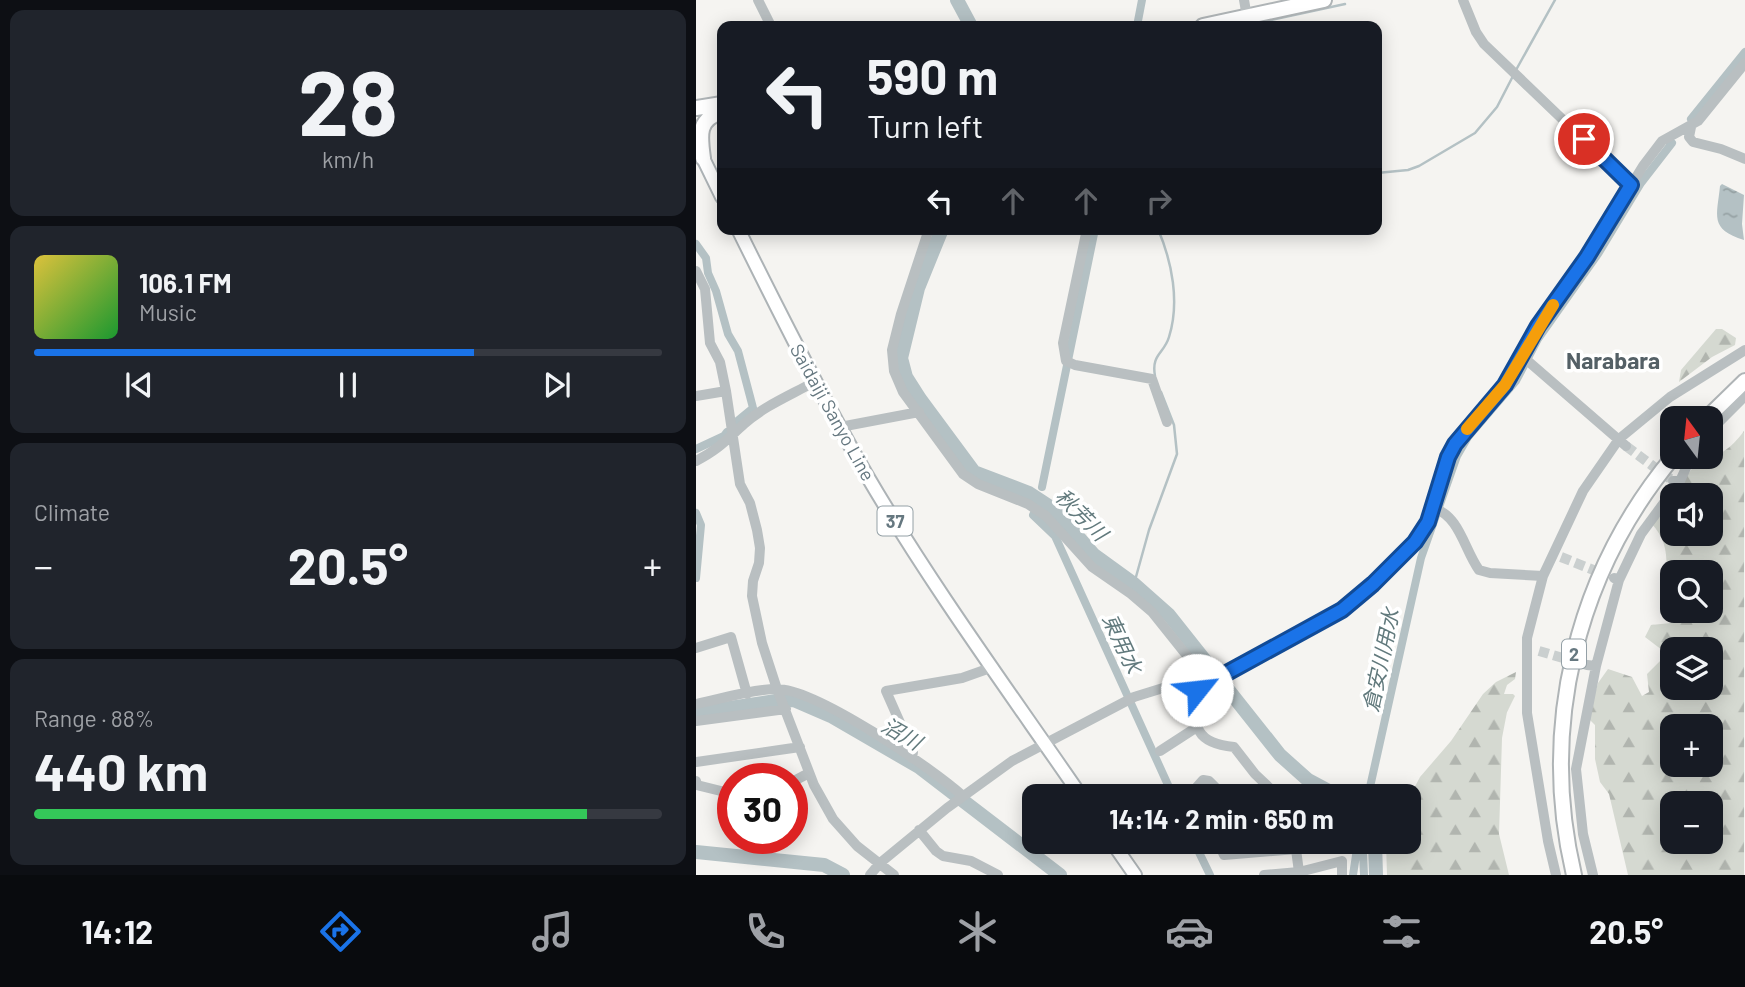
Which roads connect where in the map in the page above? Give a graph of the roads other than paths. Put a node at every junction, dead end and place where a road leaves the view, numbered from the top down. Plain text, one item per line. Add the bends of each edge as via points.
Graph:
1 (758, 0) edge
2 (1244, 0) edge
3 (1324, 0) edge
4 (1463, 0) edge
5 (1247, 16) junction
6 (768, 21) edge
7 (1225, 21) edge
8 (1744, 63) edge
9 (717, 105) edge
10 (696, 108) edge
11 (717, 113) edge
12 (1691, 127) junction
13 (699, 152) edge
14 (1744, 159) edge
15 (1631, 185) junction
16 (717, 187) edge
17 (741, 235) edge
18 (927, 235) edge
19 (1086, 235) edge
20 (696, 271) edge
21 (1744, 350) edge
22 (1526, 358) junction
23 (1744, 381) edge
24 (814, 382) junction
25 (726, 391) junction
26 (696, 396) edge
27 (1744, 396) edge
28 (1719, 406) edge
29 (919, 412) junction
30 (1723, 417) edge
31 (1167, 422) dead end
32 (840, 428) junction
33 (734, 435) junction
34 (1623, 442) junction
35 (696, 461) edge
36 (1663, 469) edge
37 (1684, 469) edge
38 (1437, 509) junction
39 (1543, 576) junction
40 (696, 648) edge
41 (1528, 648) junction
42 (1539, 651) tunnel mouth
43 (992, 667) junction
44 (1211, 681) junction
45 (1197, 685) junction
46 (777, 689) junction
47 (696, 692) edge
48 (747, 694) junction
49 (698, 703) edge
50 (786, 709) junction
51 (696, 721) edge
52 (1197, 727) junction
53 (1044, 743) junction
54 (800, 747) junction
55 (1160, 751) dead end
56 (912, 758) junction
57 (696, 762) edge
58 (809, 773) joint
59 (696, 781) edge
60 (1073, 784) edge
61 (1265, 784) edge
62 (717, 790) edge
63 (963, 796) junction
64 (919, 830) junction
65 (1118, 854) edge
66 (1297, 854) edge
67 (875, 868) edge
68 (1128, 872) edge
69 (1299, 872) junction
70 (894, 875) edge
71 (998, 875) edge
72 (1264, 875) edge
73 (1342, 875) edge
74 (1556, 875) edge
75 (1574, 875) edge
76 (1593, 875) edge

1 - 6 street
2 - 5 street
3 - 5 highway
4 - 15 street via 1479,38
5 - 7 highway
8 - 12 street
9 - 10 highway
11 - 13 highway via 703,123
12 - 14 street via 1693,142
12 - 15 street via 1662,142
13 - 16 main road
15 - 22 street via 1538,326
17 - 24 main road, Saidaiji Sanyo Line / 37
18 - 29 street via 892,350 898,382
19 - 31 street via 1063,343 1066,361 1152,379
20 - 25 street via 705,289 710,343
21 - 34 street via 1670,397
22 - 34 street
22 - 38 street via 1455,444
23 - 28 highway
24 - 32 main road, Saidaiji Sanyo Line / 37
24 - 33 street via 765,409
25 - 26 street
25 - 33 street
27 - 30 street
29 - 32 street
29 - 44 street via 963,474 1046,516 1092,567 1152,612
32 - 43 main road, Saidaiji Sanyo Line / 37 via 901,531
33 - 35 street
33 - 46 street via 740,484 750,503 760,548 752,596
34 - 39 street via 1583,491 1557,555
36 - 75 highway, 2 via 1633,510 1596,583 1571,664 1560,752 1561,800
37 - 76 street via 1616,579 1591,666 1576,769
38 - 39 street via 1451,519 1479,570
38 - 44 street via 1415,542 1354,602
39 - 41 street via 1530,618
40 - 48 street via 731,637
41 - 42 street
41 - 74 street via 1529,732
43 - 53 main road, Saidaiji Sanyo Line / 37
43 - 56 street via 961,678 886,691
44 - 45 street
45 - 52 street
45 - 53 street via 1163,688 1131,698
46 - 48 street
46 - 50 street
46 - 56 street via 824,705
47 - 49 street
48 - 49 street
50 - 51 street
50 - 54 street
52 - 55 street
52 - 61 street via 1214,745 1234,747
53 - 60 main road, Saidaiji Sanyo Line / 37
53 - 63 street
54 - 57 street
54 - 58 street
56 - 63 street
58 - 67 street via 833,819
59 - 62 street
63 - 64 street
64 - 67 street
64 - 71 street via 943,856 971,861
65 - 68 main road
66 - 69 street
67 - 70 street
69 - 72 street
69 - 73 street via 1342,861

